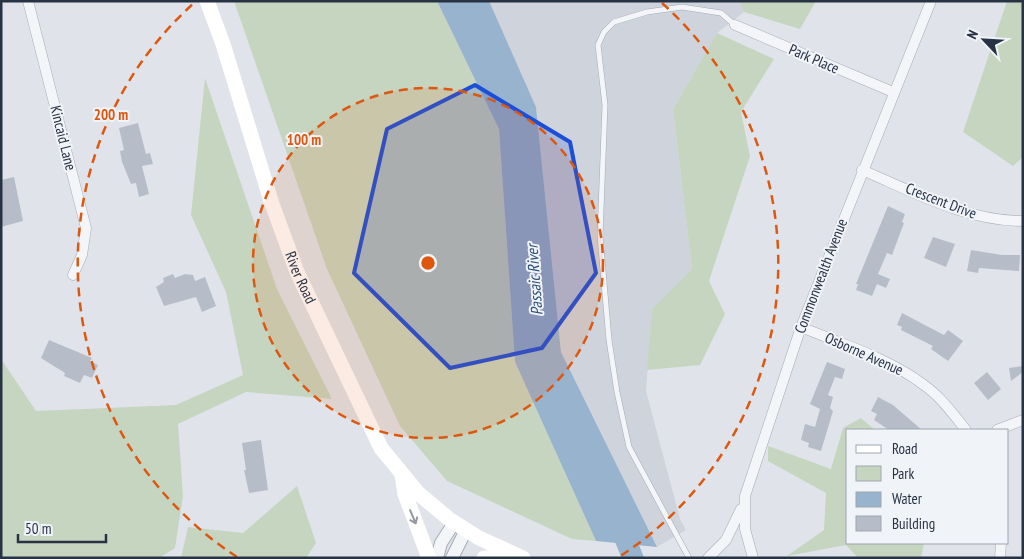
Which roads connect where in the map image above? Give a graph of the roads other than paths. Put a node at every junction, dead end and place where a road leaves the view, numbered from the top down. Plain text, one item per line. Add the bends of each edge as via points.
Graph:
1 (28, 1) edge
2 (207, 1) edge
3 (931, 1) edge
4 (735, 26) joint
5 (893, 92) junction
6 (862, 170) junction
7 (1023, 221) edge
8 (73, 275) dead end
9 (801, 327) junction
10 (1023, 420) edge
11 (965, 429) edge
12 (1000, 429) edge
13 (402, 475) junction
14 (745, 496) junction
15 (460, 527) junction
16 (1001, 544) edge
17 (519, 557) edge
18 (429, 558) edge
19 (437, 558) edge
20 (452, 558) edge
21 (484, 558) edge
22 (689, 558) edge
23 (708, 558) edge
24 (753, 558) edge
25 (1000, 558) edge

1 - 8 street, Kincaid Lane via 86,228 82,255
2 - 13 main road, River Road via 297,272 364,416 381,448
3 - 5 street, Commonwealth Avenue
4 - 5 street, Park Place
4 - 22 lane via 721,13 682,6 614,22 598,45 605,105 600,236 617,392 629,447
5 - 6 street, Commonwealth Avenue
6 - 7 street, Crescent Drive via 976,216
6 - 9 street, Commonwealth Avenue
9 - 11 street, Osborne Avenue via 887,362 910,375 937,396
9 - 14 street, Commonwealth Avenue
10 - 12 street
13 - 15 main road, River Road via 418,493
13 -> 18 main road via 405,494
14 - 23 street via 732,530
14 - 24 street, Commonwealth Avenue via 745,529
15 - 17 main road, River Road
15 - 19 street via 441,543
15 - 20 street
16 - 25 street
17 - 21 main road

